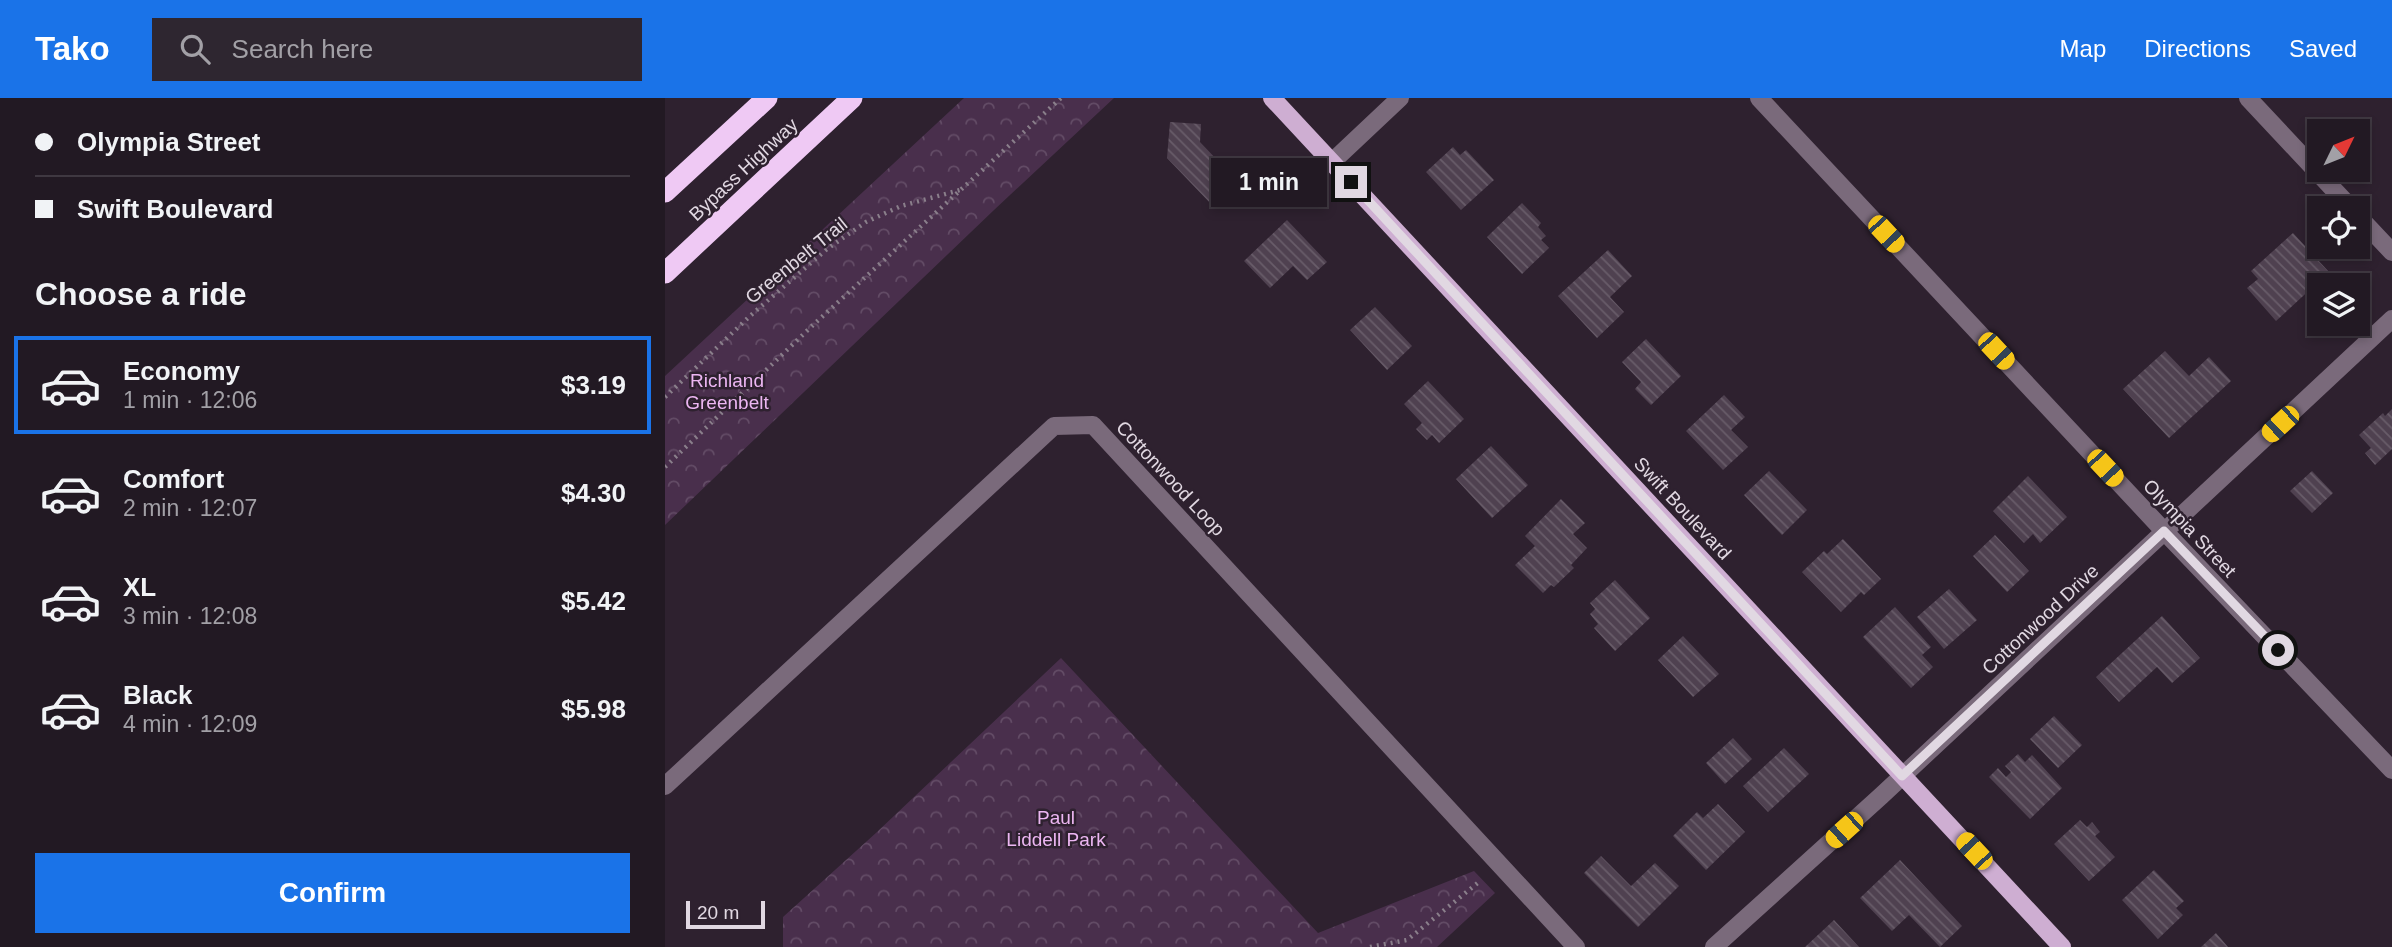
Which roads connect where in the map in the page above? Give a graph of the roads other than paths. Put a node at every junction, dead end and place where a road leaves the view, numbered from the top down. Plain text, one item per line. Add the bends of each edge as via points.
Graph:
1 (767, 98) edge
2 (852, 98) edge
3 (1272, 98) edge
4 (1400, 98) edge
5 (1759, 98) edge
6 (2248, 98) edge
7 (1332, 162) junction
8 (665, 192) edge
9 (2340, 196) edge
10 (2370, 229) edge
11 (2392, 252) edge
12 (665, 273) edge
13 (2392, 319) edge
14 (2164, 531) junction
15 (2392, 770) edge
16 (1902, 776) junction
17 (665, 786) edge
18 (1576, 947) edge
19 (1714, 947) edge
20 (2063, 947) edge

1 - 8 highway, Bypass Highway
2 - 12 highway, Bypass Highway
3 - 7 main road, Swift Boulevard
4 - 7 street
5 - 14 street, Olympia Street
6 - 9 street
7 - 16 main road, Swift Boulevard
10 - 11 street
13 - 14 street, Cottonwood Drive
14 - 15 street, Olympia Street
14 - 16 street, Cottonwood Drive
16 - 19 street, Cottonwood Drive
16 - 20 main road, Swift Boulevard
17 - 18 street, Cottonwood Loop via 1054,426 1093,425

